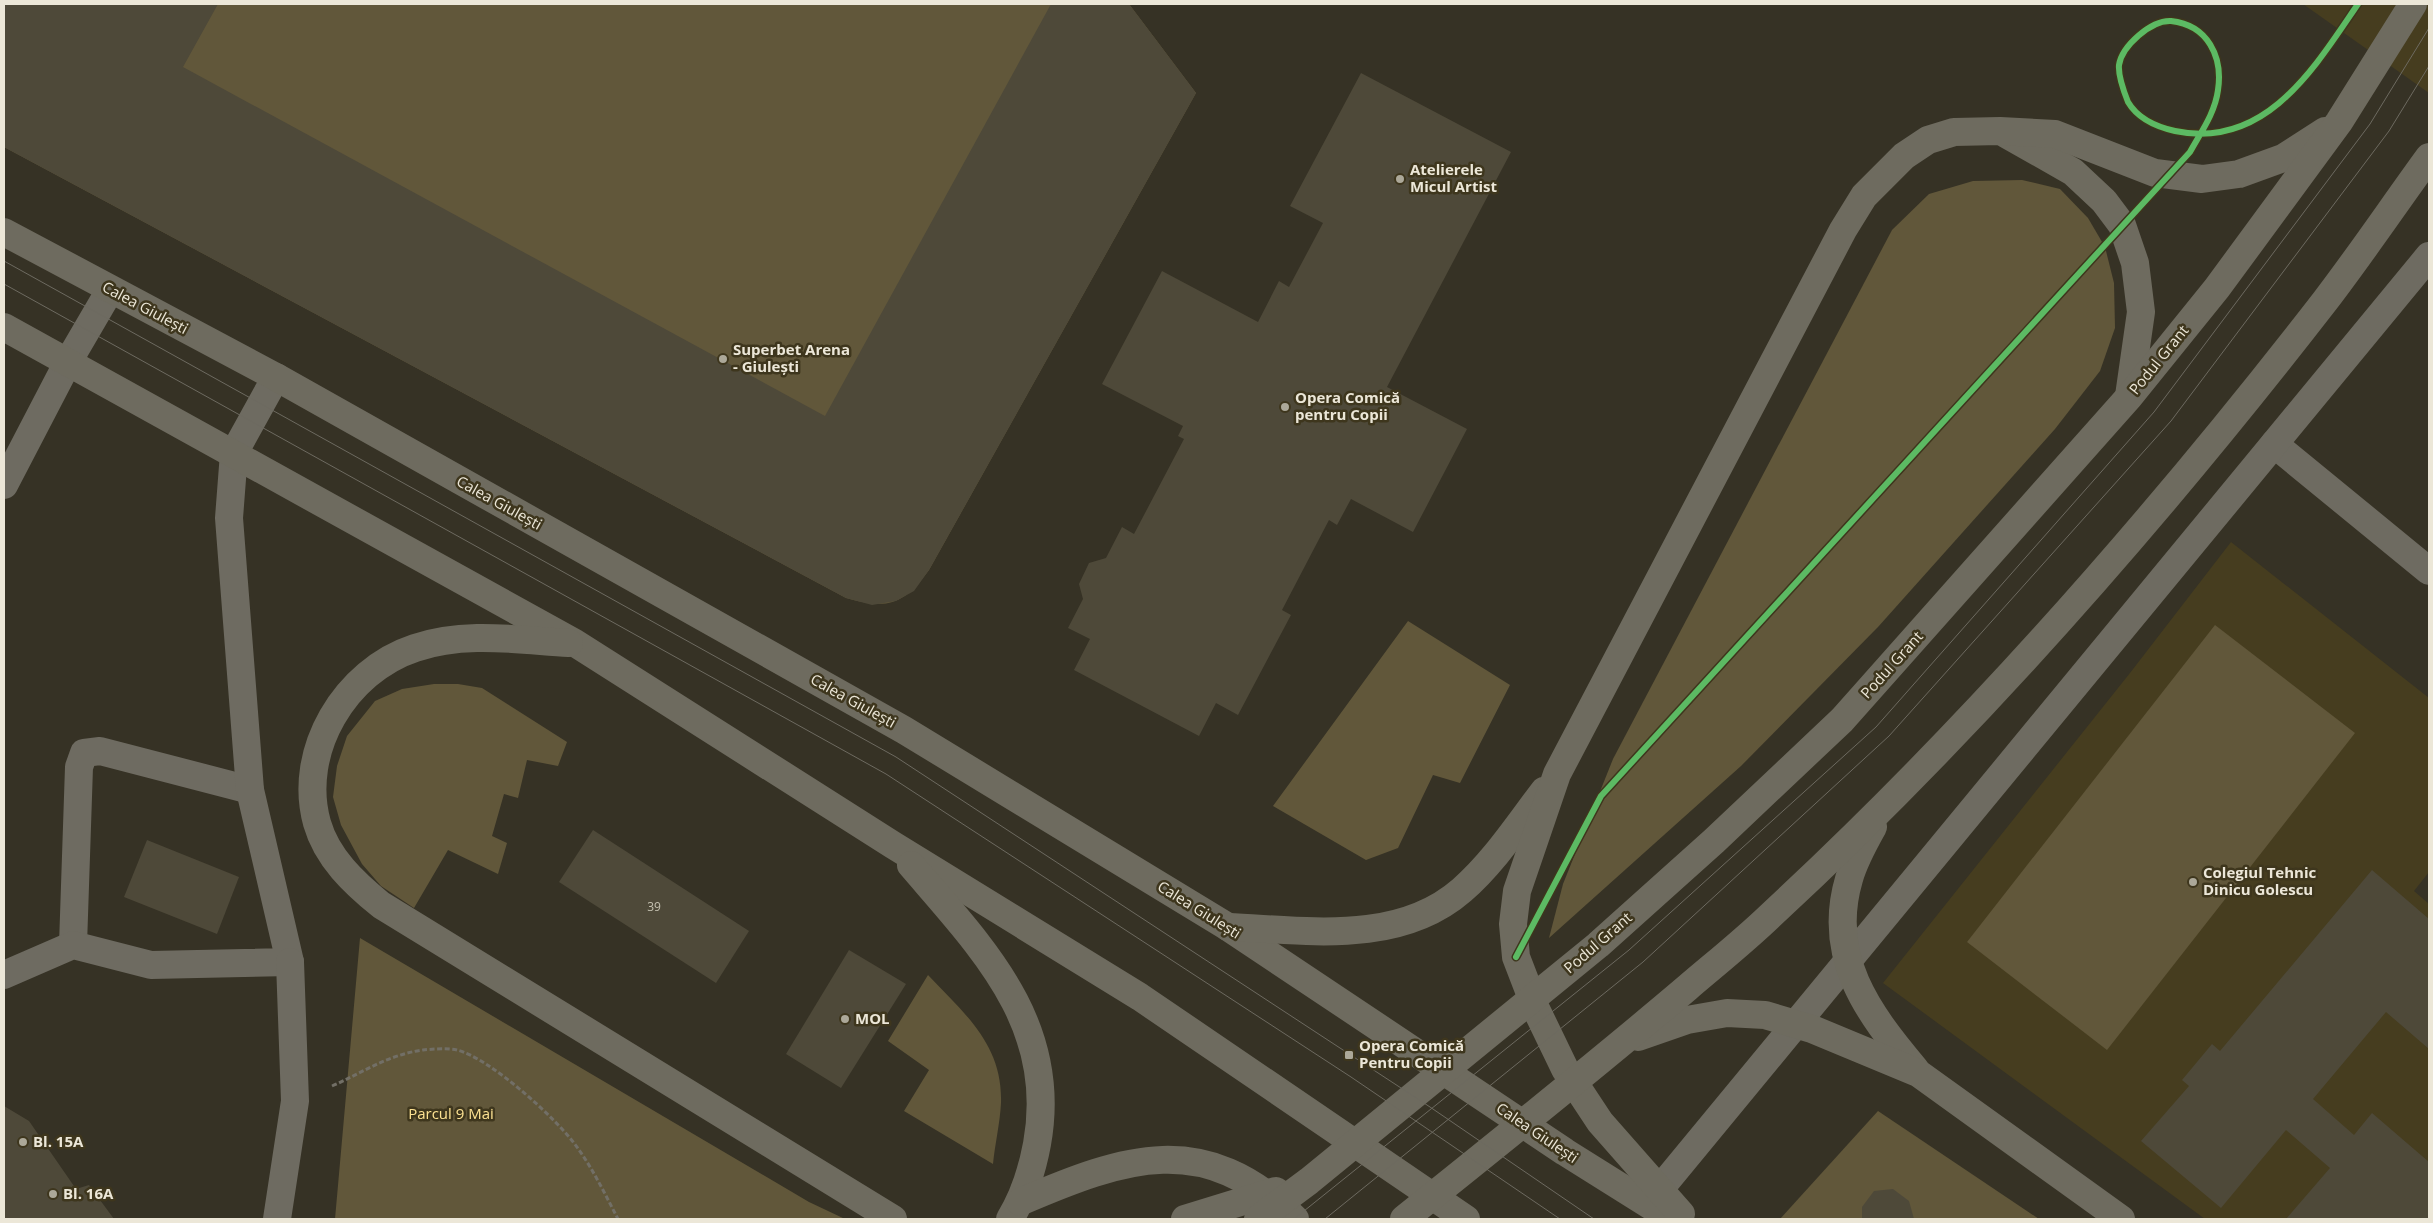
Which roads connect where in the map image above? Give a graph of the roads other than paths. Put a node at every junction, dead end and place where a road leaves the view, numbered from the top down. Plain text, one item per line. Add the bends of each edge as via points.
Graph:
1 (2413, 4) edge
2 (2338, 122) junction
3 (2000, 131) junction
4 (2429, 157) edge
5 (4, 232) edge
6 (2429, 256) edge
7 (110, 290) junction
8 (4, 327) edge
9 (68, 362) junction
10 (276, 377) junction
11 (2129, 397) junction
12 (2274, 444) junction
13 (234, 453) junction
14 (4, 485) edge
15 (2429, 571) edge
16 (576, 643) junction
17 (1557, 774) junction
18 (250, 790) junction
19 (1884, 806) junction
20 (893, 845) junction
21 (1228, 927) junction
22 (73, 945) junction
23 (290, 962) junction
24 (4, 975) edge
25 (1624, 1041) junction
26 (1918, 1073) junction
27 (1309, 1181) junction
28 (1658, 1190) junction
29 (1015, 1210) edge
30 (277, 1219) edge
31 (893, 1219) edge
32 (1185, 1219) edge
33 (1258, 1219) edge
34 (1295, 1219) edge
35 (1404, 1219) edge
36 (1466, 1219) edge
37 (1672, 1219) edge
38 (1686, 1219) edge
39 (2121, 1219) edge

1 - 2 main road, Podul Grant
2 - 3 main road via 2283,158 2239,174 2202,179 2155,173 2055,134
2 - 11 main road, Podul Grant via 2217,288
3 - 11 main road via 2073,172 2104,201 2122,226 2135,263 2141,312
3 - 17 main road via 1954,132 1928,140 1904,156 1864,196 1843,230
4 - 19 main road via 2326,300 2202,454 1999,686
5 - 7 main road, Calea Giulești
6 - 12 lane
7 - 9 lane
7 - 10 main road, Calea Giulești
8 - 9 main road
9 - 13 main road
9 - 14 lane
10 - 13 lane
10 - 21 main road, Calea Giulești via 904,730
11 - 27 main road, Podul Grant via 1842,720 1598,945
12 - 15 lane
12 - 28 lane
13 - 16 main road
13 - 18 lane via 229,518
16 - 20 main road
16 - 31 main road via 474,637 442,640 388,660 354,686 324,732 310,792 317,824 333,858 355,884 381,905
17 - 21 main road via 1482,870 1460,892 1417,916 1393,925 1353,932
17 - 28 main road via 1517,891 1513,924 1516,957 1536,1009 1583,1098
18 - 22 lane via 100,751 84,753 79,768
18 - 23 lane
19 - 25 main road via 1770,917
19 - 26 main road via 1849,879 1842,917 1846,957 1859,993 1882,1030
20 - 29 main road via 978,943 1003,979 1029,1031 1040,1079 1040,1125 1033,1164
20 - 36 main road via 1140,997
21 - 37 main road, Calea Giulești via 1565,1152
22 - 23 lane via 152,965
22 - 24 lane
23 - 30 lane via 295,1101
25 - 26 main road via 1726,1013 1765,1015 1812,1029
25 - 35 main road
26 - 39 main road
27 - 32 main road
27 - 33 main road, Podul Grant
28 - 38 main road
29 - 34 main road via 1069,1181 1104,1169 1173,1158 1201,1162 1229,1172 1272,1198

